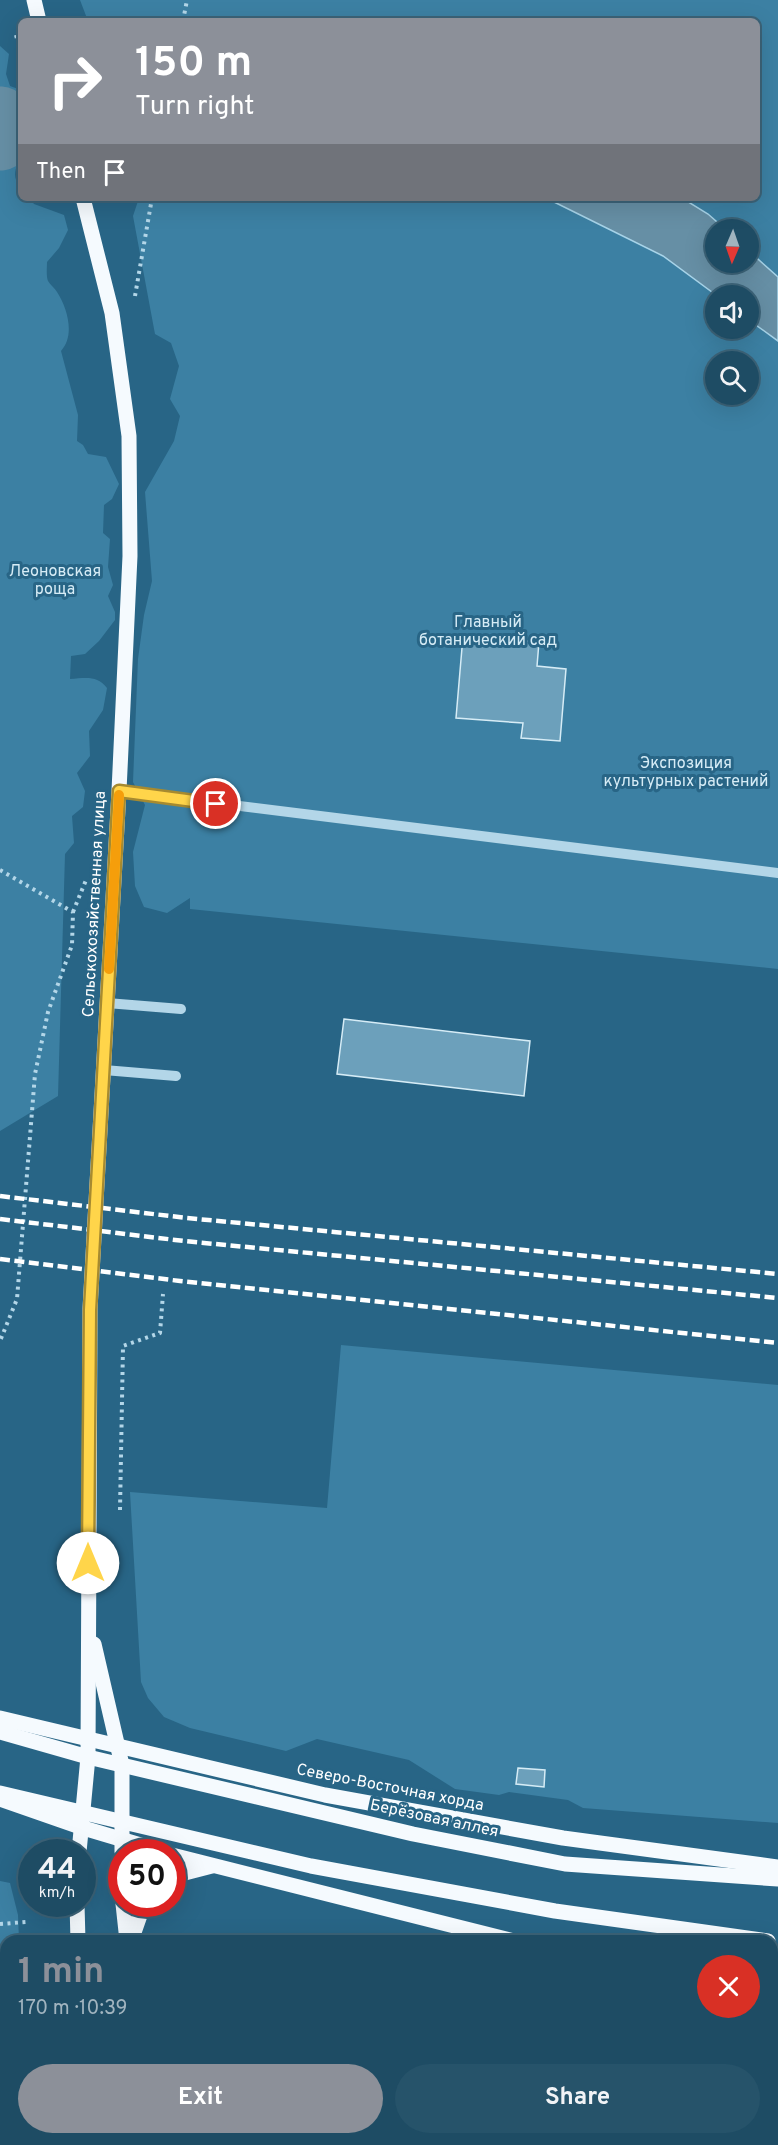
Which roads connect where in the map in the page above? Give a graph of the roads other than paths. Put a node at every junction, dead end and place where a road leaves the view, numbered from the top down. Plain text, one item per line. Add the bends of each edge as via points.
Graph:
1 (34, 0) edge
2 (38, 18) edge
3 (84, 201) edge
4 (119, 791) junction
5 (778, 873) edge
6 (107, 1003) junction
7 (181, 1009) dead end
8 (104, 1070) junction
9 (176, 1076) dead end
10 (88, 1617) junction
11 (0, 1718) edge
12 (0, 1732) edge
13 (88, 1757) junction
14 (122, 1765) junction
15 (0, 1793) edge
16 (0, 1798) edge
17 (80, 1827) junction
18 (80, 1839) edge
19 (122, 1839) edge
20 (108, 1840) edge
21 (186, 1859) edge
22 (212, 1866) junction
23 (778, 1867) edge
24 (186, 1873) edge
25 (778, 1879) edge
26 (77, 1917) edge
27 (124, 1917) edge
28 (139, 1917) edge
29 (78, 1935) edge
30 (126, 1935) edge
31 (133, 1935) edge
32 (490, 1935) edge
33 (727, 1935) edge

1 - 2 main road
3 - 4 main road, Сельскохозяйственная улица via 112,313 129,436 130,556
4 - 5 lane
4 - 6 main road, Сельскохозяйственная улица
6 - 7 lane
6 - 8 main road, Сельскохозяйственная улица
8 - 9 lane
8 - 10 main road, Сельскохозяйственная улица via 90,1310
10 - 13 main road, Сельскохозяйственная улица
10 - 14 main road, Сельскохозяйственная улица
11 - 23 main road, Северо-Восточная хорда, bridge via 325,1795 563,1838
12 - 13 main road, Берёзовая аллея
13 - 14 main road, Берёзовая аллея
13 - 17 main road, Сельскохозяйственная улица
14 - 19 main road, Сельскохозяйственная улица
14 - 25 main road, Берёзовая аллея via 413,1834 566,1864
15 - 33 main road, bridge via 311,1866 555,1911
16 - 17 main road
17 - 18 main road, Сельскохозяйственная улица
17 - 20 main road
21 - 22 main road
22 - 24 main road
22 - 32 main road
26 - 29 main road
27 - 30 main road
28 - 31 main road

